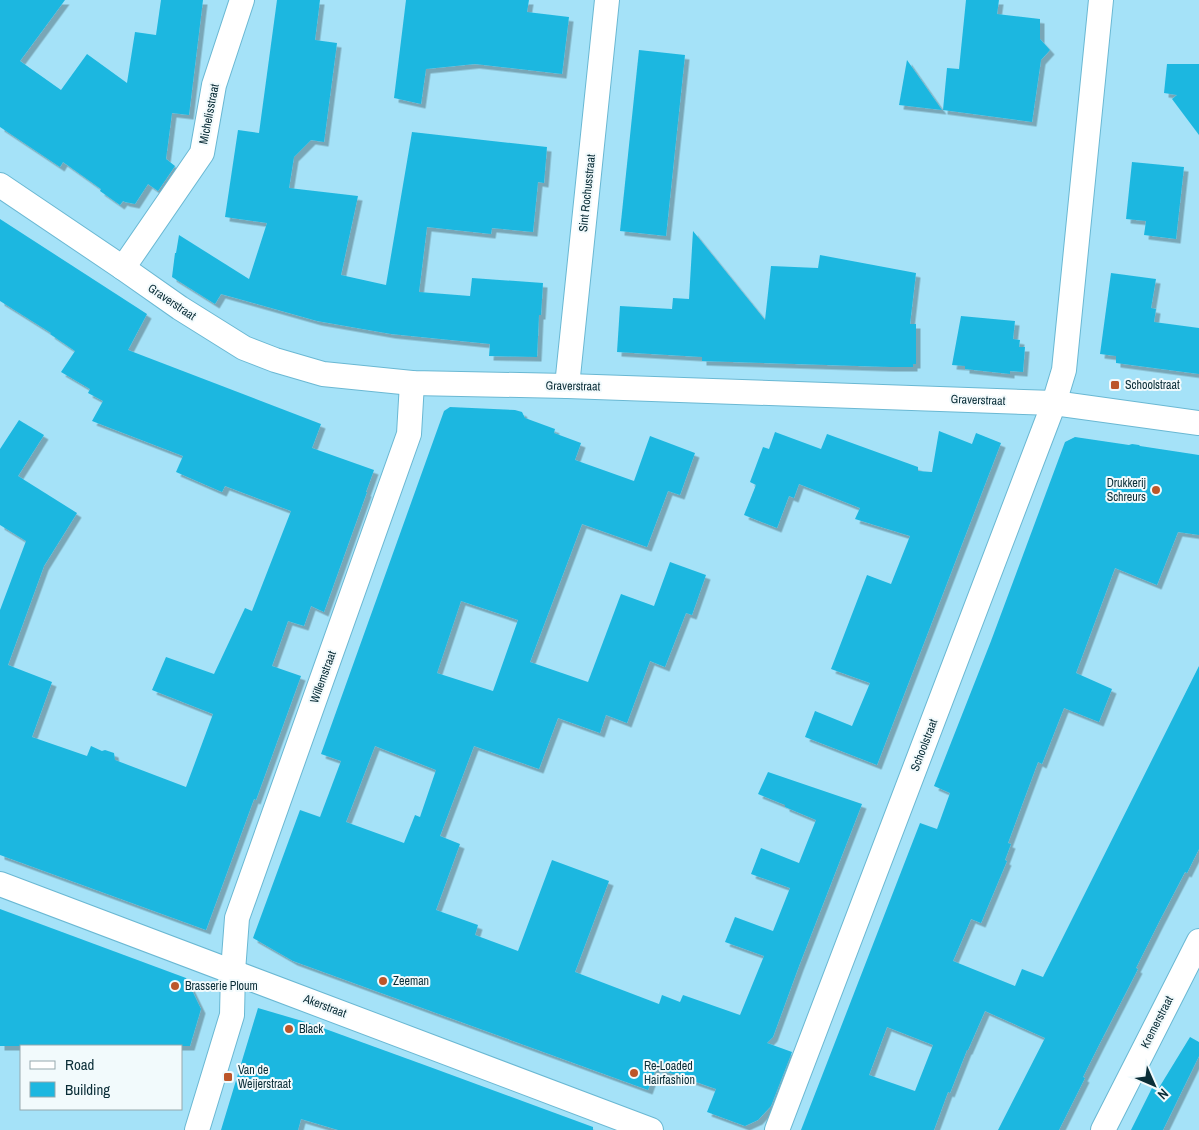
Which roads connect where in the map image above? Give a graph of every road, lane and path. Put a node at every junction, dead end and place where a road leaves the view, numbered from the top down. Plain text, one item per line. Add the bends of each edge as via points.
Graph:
1 (242, 0) edge
2 (608, 0) edge
3 (1101, 0) edge
4 (0, 185) edge
5 (123, 268) junction
6 (412, 383) junction
7 (567, 386) junction
8 (1054, 403) junction
9 (1199, 423) edge
10 (0, 884) edge
11 (1199, 942) edge
12 (233, 971) junction
13 (197, 1130) edge
14 (651, 1130) edge
15 (778, 1130) edge
16 (1103, 1130) edge

1 - 5 street, Michelisstraat via 214,85 202,153
2 - 7 street, Sint Rochusstraat
3 - 8 street, Schoolstraat via 1064,370
4 - 5 street, Graverstraat
5 - 6 street, Graverstraat via 244,348 323,374
6 - 7 street, Graverstraat
6 - 12 street, Willemstraat via 409,434 237,918
7 - 8 street, Graverstraat
8 - 9 street, Graverstraat
8 - 15 street, Schoolstraat
10 - 12 street, Akerstraat
11 - 16 street, Kremerstraat
12 - 13 street via 232,1015
12 - 14 street, Akerstraat

